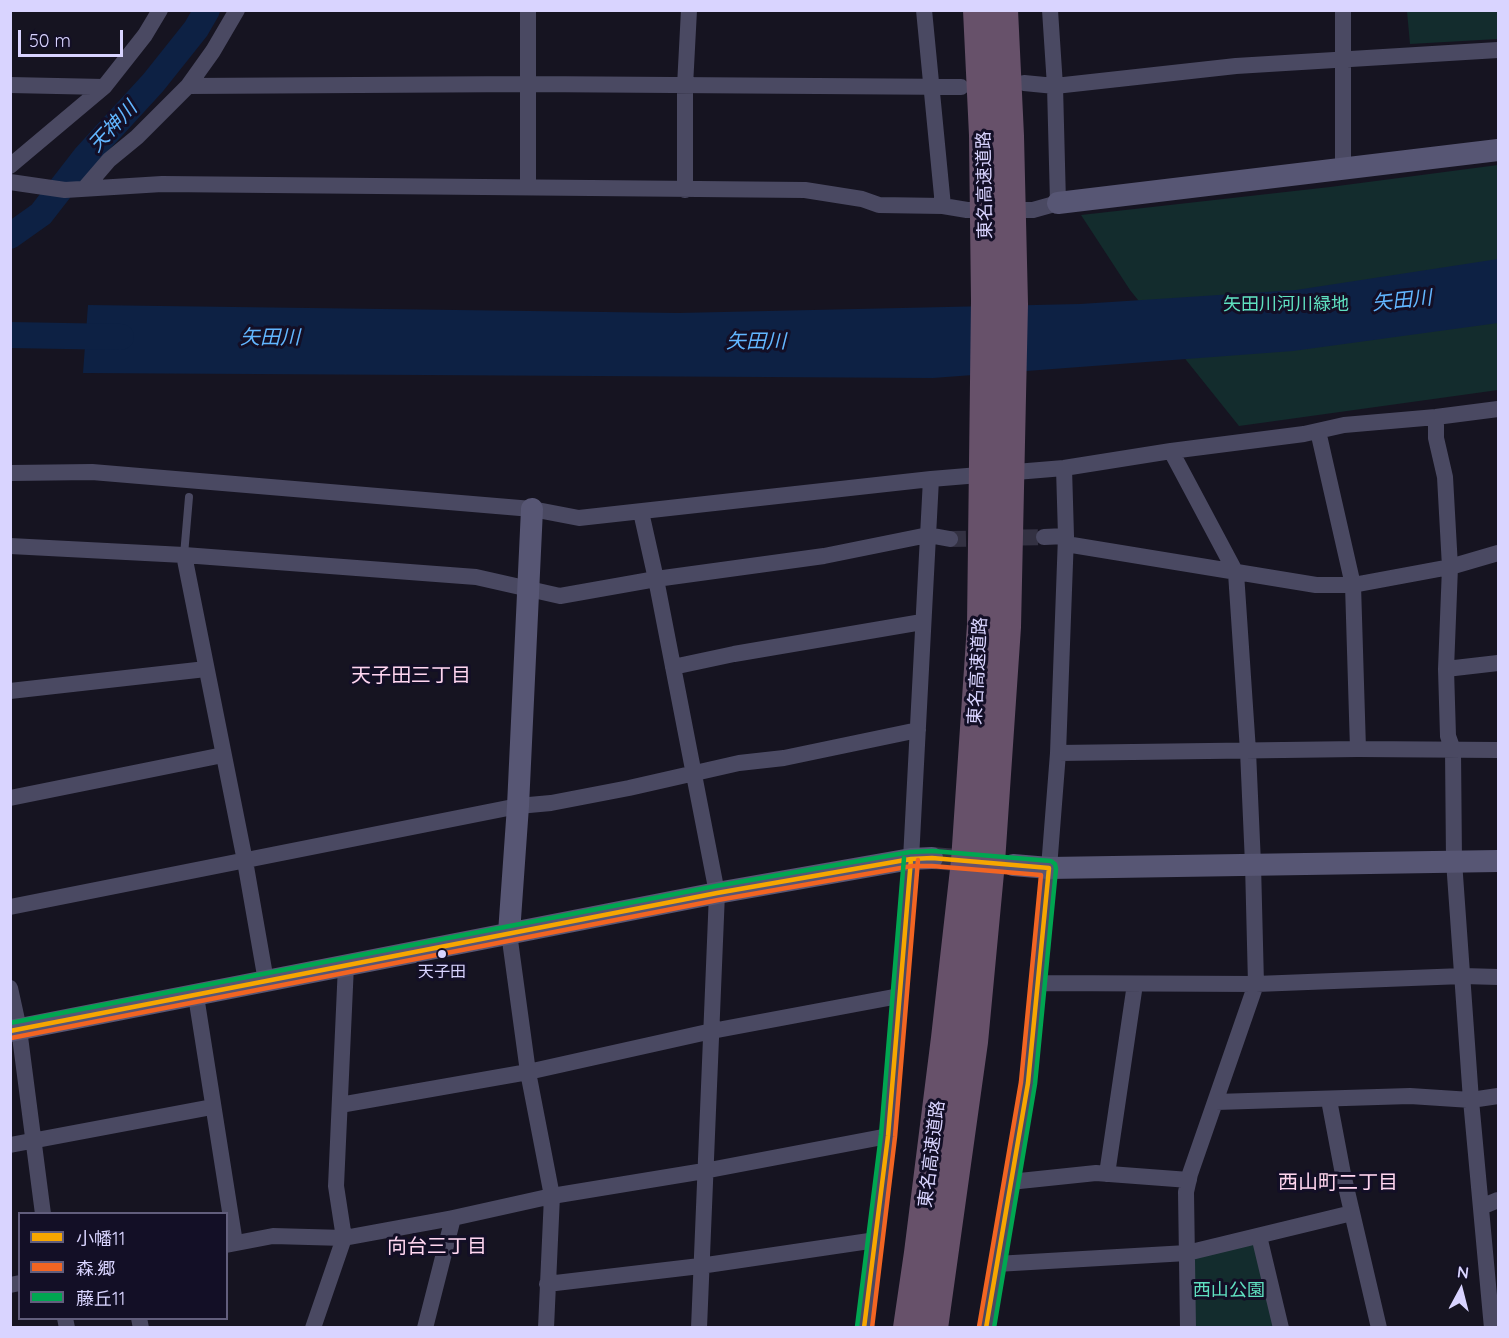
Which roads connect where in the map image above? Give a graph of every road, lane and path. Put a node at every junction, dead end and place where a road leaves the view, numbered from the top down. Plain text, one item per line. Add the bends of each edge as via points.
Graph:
1 (160, 10) edge
2 (237, 10) edge
3 (528, 10) edge
4 (689, 10) edge
5 (924, 10) edge
6 (978, 10) edge
7 (1003, 10) edge
8 (1050, 10) edge
9 (1343, 10) edge
10 (1498, 50) edge
11 (1343, 58) junction
12 (1024, 83) dead end
13 (529, 84) junction
14 (10, 85) edge
15 (188, 86) junction
16 (685, 86) junction
17 (931, 86) junction
18 (1054, 86) junction
19 (104, 87) junction
20 (961, 87) dead end
21 (1498, 150) edge
22 (10, 166) edge
23 (1343, 169) junction
24 (10, 182) edge
25 (998, 185) junction
26 (528, 187) junction
27 (84, 189) junction
28 (685, 190) junction
29 (1058, 202) junction
30 (944, 206) junction
31 (1498, 409) edge
32 (1436, 417) junction
33 (1318, 431) junction
34 (1171, 451) junction
35 (1064, 468) junction
36 (10, 473) edge
37 (931, 478) junction
38 (996, 480) junction
39 (189, 497) dead end
40 (532, 509) junction
41 (641, 512) junction
42 (928, 535) junction
43 (1044, 537) tunnel mouth
44 (950, 539) tunnel mouth
45 (1066, 540) junction
46 (10, 546) edge
47 (1498, 553) edge
48 (184, 555) junction
49 (1450, 567) junction
50 (1236, 573) junction
51 (656, 579) junction
52 (1353, 585) junction
53 (528, 587) junction
54 (922, 622) junction
55 (1498, 663) edge
56 (673, 667) junction
57 (206, 669) junction
58 (1446, 669) junction
59 (10, 691) edge
60 (918, 730) junction
61 (1358, 749) junction
62 (1453, 750) junction
63 (1498, 750) edge
64 (1248, 751) junction
65 (1058, 753) junction
66 (223, 756) junction
67 (694, 773) junction
68 (10, 798) edge
69 (518, 806) junction
70 (922, 858) junction
71 (245, 861) junction
72 (1454, 861) junction
73 (1498, 861) edge
74 (1253, 864) junction
75 (1013, 865) dead end
76 (1048, 868) junction
77 (717, 893) junction
78 (10, 907) edge
79 (509, 933) junction
80 (346, 965) junction
81 (1463, 976) junction
82 (1498, 978) edge
83 (266, 981) junction
84 (1038, 983) junction
85 (1134, 984) junction
86 (1256, 984) junction
87 (10, 988) edge
88 (196, 996) junction
89 (899, 996) junction
90 (15, 1030) edge
91 (712, 1031) junction
92 (528, 1072) junction
93 (1498, 1096) edge
94 (1329, 1100) junction
95 (1472, 1100) junction
96 (1216, 1102) junction
97 (340, 1105) junction
98 (212, 1107) junction
99 (888, 1136) junction
100 (33, 1141) junction
101 (10, 1145) edge
102 (704, 1171) junction
103 (1107, 1174) junction
104 (1189, 1180) junction
105 (1011, 1182) junction
106 (552, 1196) junction
107 (1498, 1200) edge
108 (1480, 1207) junction
109 (44, 1212) edge
110 (227, 1212) edge
111 (1352, 1213) junction
112 (453, 1218) junction
113 (228, 1222) edge
114 (1259, 1236) junction
115 (344, 1238) junction
116 (876, 1240) junction
117 (231, 1244) edge
118 (1187, 1253) junction
119 (996, 1264) junction
120 (700, 1266) junction
121 (547, 1284) junction
122 (313, 1328) edge
123 (425, 1328) edge
124 (546, 1328) edge
125 (699, 1328) edge
126 (864, 1328) edge
127 (908, 1328) edge
128 (933, 1328) edge
129 (986, 1328) edge
130 (1188, 1328) edge
131 (1281, 1328) edge
132 (1379, 1328) edge
133 (1492, 1328) edge

1 - 19 street
2 - 15 street
3 - 13 street
4 - 16 street
5 - 17 street
6 - 25 highway, 東名高速道路 via 984,135
7 - 25 highway, 東名高速道路
8 - 18 street
9 - 11 street
10 - 11 street
11 - 18 street
11 - 23 street
12 - 18 street
13 - 15 street
13 - 16 street
13 - 26 street
14 - 19 street
15 - 27 street via 109,160
16 - 17 street
16 - 28 street
17 - 20 street
17 - 30 street
18 - 29 street
19 - 22 street
21 - 23 street
23 - 29 street
24 - 27 street
25 - 38 highway, 東名高速道路 via 1013,304
26 - 27 street via 162,184
26 - 28 street
28 - 30 street via 805,190 879,205
29 - 30 street via 1033,210
31 - 32 street
32 - 33 street
32 - 49 street
33 - 34 street
33 - 52 street
34 - 35 street
34 - 50 street
35 - 37 street
35 - 45 street
36 - 40 street via 92,472
37 - 41 street
37 - 42 street
38 - 127 highway, 東名高速道路 via 966,861
38 - 128 highway, 東名高速道路 via 1006,627 987,896 973,1042
39 - 48 lane
40 - 41 street via 579,518
40 - 53 street
41 - 51 street
42 - 44 street
42 - 51 street via 824,556
42 - 54 street
43 - 45 street
45 - 50 street
45 - 65 street
46 - 48 street
47 - 49 street
48 - 53 street via 476,577
48 - 57 street
49 - 52 street
49 - 58 street
50 - 52 street via 1316,585
50 - 64 street
51 - 53 street via 560,596
51 - 56 street
52 - 61 street
53 - 69 street
54 - 56 street
54 - 60 street
55 - 58 street
56 - 67 street
57 - 59 street
57 - 66 street
58 - 62 street via 1448,736
60 - 67 street
60 - 70 street
61 - 62 street
61 - 64 street
62 - 63 street
62 - 72 street
64 - 65 street
64 - 74 street
65 - 76 street
66 - 68 street
66 - 71 street
67 - 69 street via 551,803
67 - 77 street
69 - 71 street
69 - 79 street
70 - 77 street
70 - 89 street
71 - 78 street
71 - 83 street
72 - 73 street
72 - 74 street
72 - 81 street
74 - 76 street
74 - 86 street
75 - 76 street
76 - 84 street
77 - 79 street
77 - 91 street
79 - 80 street
79 - 92 street
80 - 83 street
80 - 97 street
81 - 82 street
81 - 86 street
81 - 95 street
83 - 88 street
84 - 85 street
84 - 105 street via 1028,1083
85 - 86 street
85 - 103 street
86 - 96 street
87 - 90 street
88 - 90 street
88 - 98 street
89 - 91 street
89 - 99 street
90 - 100 street
91 - 92 street
91 - 102 street
92 - 97 street
92 - 106 street
93 - 95 street
94 - 95 street via 1410,1096
94 - 96 street
94 - 111 street
95 - 108 street
96 - 104 street
97 - 115 street via 336,1186
98 - 100 street
98 - 110 street
99 - 102 street
99 - 116 street
100 - 101 street
100 - 109 street
102 - 106 street
102 - 120 street
103 - 104 street
103 - 105 street
104 - 118 street
105 - 119 street
106 - 112 street
106 - 121 street
107 - 108 street
108 - 133 street
111 - 114 street
111 - 132 street
112 - 115 street
112 - 123 street
113 - 117 street
114 - 118 street
114 - 131 street
115 - 117 street via 273,1236
115 - 122 street
116 - 120 street
116 - 126 street
118 - 119 street
118 - 130 street
119 - 129 street
120 - 121 street
120 - 125 street
121 - 124 street

